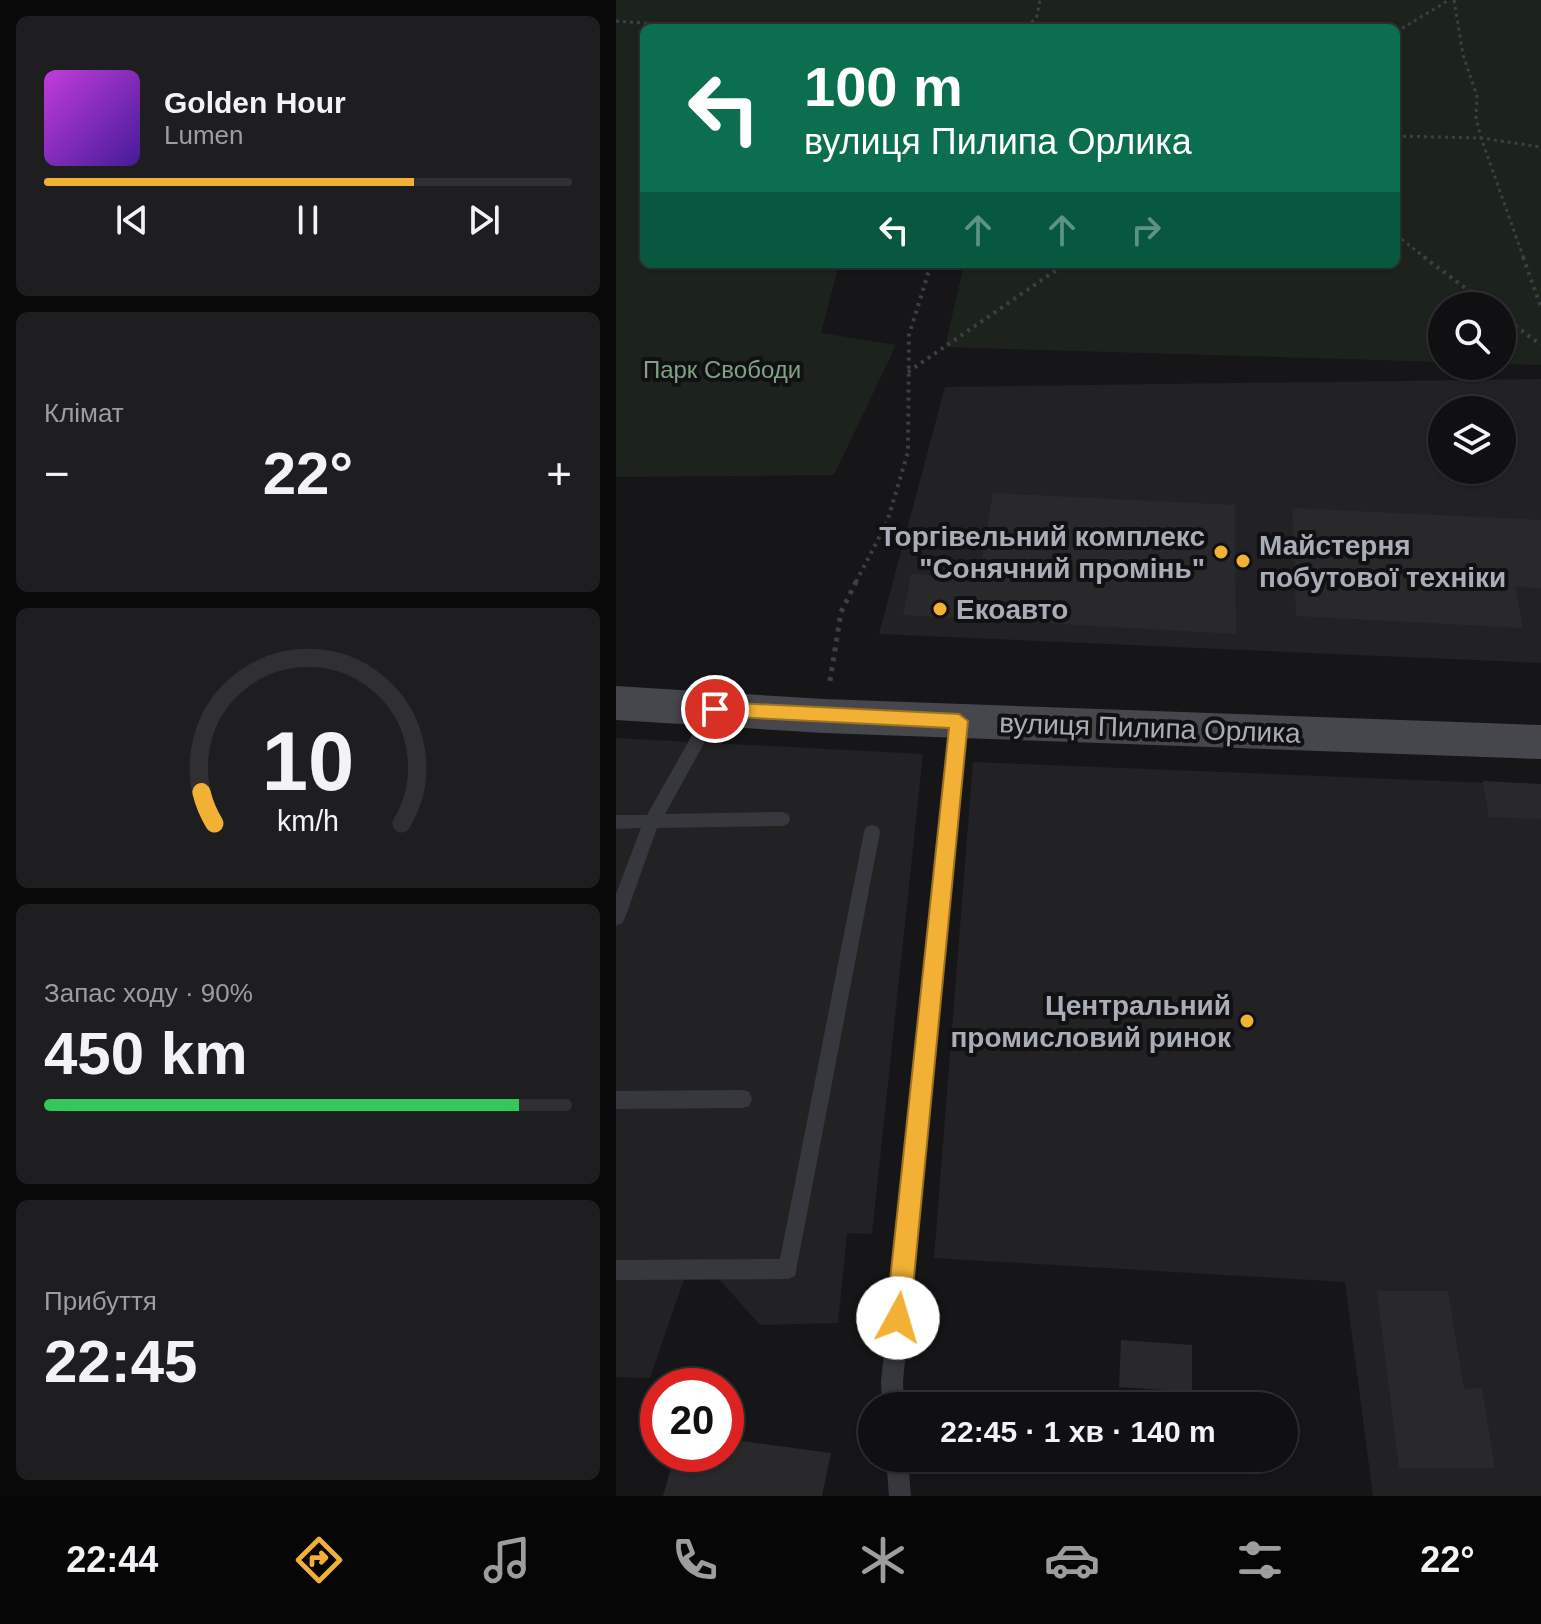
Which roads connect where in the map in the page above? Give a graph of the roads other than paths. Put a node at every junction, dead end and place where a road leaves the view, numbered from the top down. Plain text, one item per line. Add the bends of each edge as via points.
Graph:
1 (616, 703) edge
2 (715, 709) junction
3 (959, 721) junction
4 (1541, 742) edge
5 (782, 819) dead end
6 (616, 822) edge
7 (651, 823) junction
8 (872, 832) dead end
9 (616, 918) edge
10 (742, 1099) dead end
11 (616, 1100) edge
12 (616, 1270) edge
13 (892, 1392) edge
14 (898, 1472) edge
15 (900, 1496) edge

1 - 2 main road, вулиця Пилипа Орлика
2 - 3 main road, вулиця Пилипа Орлика
2 - 7 lane
3 - 4 main road, вулиця Пилипа Орлика
3 - 13 lane
5 - 7 lane
6 - 7 lane
7 - 9 lane
8 - 12 lane via 788,1269
10 - 11 lane
14 - 15 lane

